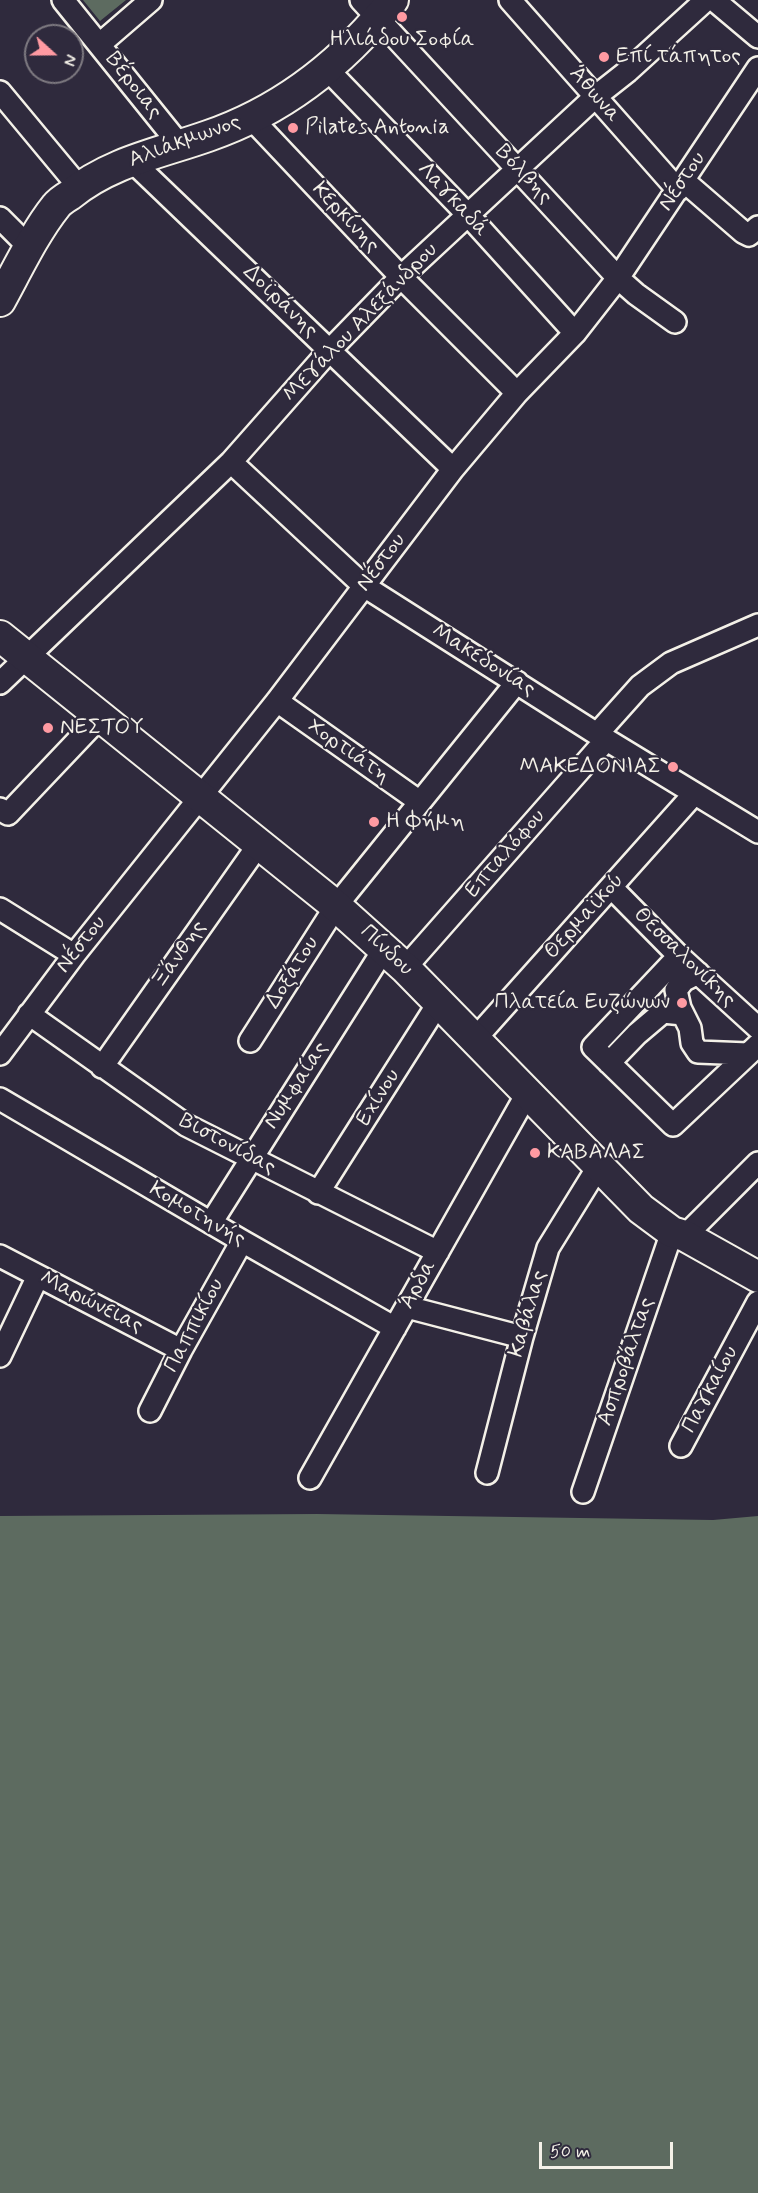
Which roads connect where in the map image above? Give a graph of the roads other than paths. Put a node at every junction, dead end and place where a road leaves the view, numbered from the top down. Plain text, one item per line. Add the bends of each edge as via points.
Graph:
1 (63, 0) edge
2 (151, 0) edge
3 (510, 0) edge
4 (706, 0) edge
5 (714, 0) edge
6 (377, 6) edge
7 (758, 37) edge
8 (100, 44) junction
9 (758, 68) edge
10 (327, 69) junction
11 (0, 92) edge
12 (595, 97) junction
13 (251, 118) junction
14 (179, 144) junction
15 (132, 160) junction
16 (518, 169) junction
17 (681, 186) junction
18 (79, 187) junction
19 (468, 215) junction
20 (0, 218) edge
21 (750, 230) edge
22 (30, 248) junction
23 (401, 277) junction
24 (618, 278) junction
25 (0, 301) edge
26 (675, 322) dead end
27 (575, 333) junction
28 (330, 350) junction
29 (517, 393) junction
30 (231, 462) junction
31 (453, 469) junction
32 (364, 586) junction
33 (758, 625) edge
34 (0, 636) edge
35 (27, 658) junction
36 (517, 682) junction
37 (0, 683) edge
38 (277, 701) junction
39 (100, 717) junction
40 (602, 737) junction
41 (694, 794) junction
42 (201, 798) junction
43 (420, 802) junction
44 (0, 809) edge
45 (758, 832) edge
46 (259, 844) junction
47 (611, 887) junction
48 (336, 906) junction
49 (0, 909) edge
50 (74, 955) junction
51 (679, 956) junction
52 (395, 959) junction
53 (698, 973) junction
54 (439, 1002) junction
55 (29, 1014) junction
56 (683, 1014) junction
57 (758, 1028) edge
58 (475, 1039) junction
59 (250, 1041) dead end
60 (753, 1049) edge
61 (0, 1054) edge
62 (609, 1063) junction
63 (102, 1066) junction
64 (528, 1092) junction
65 (0, 1099) edge
66 (251, 1159) junction
67 (758, 1163) edge
68 (598, 1167) junction
69 (318, 1193) junction
70 (211, 1223) junction
71 (678, 1234) junction
72 (242, 1241) junction
73 (438, 1252) junction
74 (0, 1256) edge
75 (38, 1276) junction
76 (758, 1278) edge
77 (758, 1302) edge
78 (407, 1307) junction
79 (395, 1328) junction
80 (522, 1337) junction
81 (181, 1350) junction
82 (0, 1356) edge
83 (150, 1411) dead end
84 (681, 1446) dead end
85 (487, 1473) dead end
86 (310, 1478) dead end
87 (583, 1492) dead end

1 - 8 street, Βέροιας
2 - 8 street
3 - 12 street, Άθωνα
4 - 12 street, Μεγάλου Αλεξάνδρου
5 - 7 street
6 - 10 street, Αλιάκμωνος
6 - 16 street, Βόλβης
8 - 14 street, Βέροιας
9 - 17 street, Νέστου
10 - 13 street, Αλιάκμωνος via 283,102
10 - 19 street, Λαγκαδά
11 - 18 street
12 - 16 street, Μεγάλου Αλεξάνδρου
12 - 17 street, Άθωνα
13 - 14 street, Αλιάκμωνος
13 - 23 street, Κερκίνης
14 - 15 street, Αλιάκμωνος
15 - 18 street, Αλιάκμωνος
15 - 28 street, Δοϊράνης
16 - 19 street, Μεγάλου Αλεξάνδρου
16 - 24 street, Βόλβης
17 - 21 street, Άθωνα
17 - 24 street, Νέστου
18 - 22 street, Αλιάκμωνος via 56,206
19 - 23 street, Μεγάλου Αλεξάνδρου
19 - 27 street, Λαγκαδά
20 - 22 street
22 - 25 street, Αλιάκμωνος
23 - 28 street, Μεγάλου Αλεξάνδρου
23 - 29 street, Κερκίνης
24 - 26 street, Βόλβης
24 - 27 street, Νέστου
27 - 29 street, Νέστου
28 - 30 street, Μεγάλου Αλεξάνδρου
28 - 31 street, Δοϊράνης
29 - 31 street, Νέστου
30 - 32 street, Μακεδονίας
30 - 35 street, Μεγάλου Αλεξάνδρου
31 - 32 street, Νέστου
32 - 36 street, Μακεδονίας
32 - 38 street, Νέστου
33 - 40 street via 671,663 640,686
34 - 35 street, Πίνδου
35 - 37 street, Μεγάλου Αλεξάνδρου
35 - 39 street, Πίνδου
36 - 40 street, Μακεδονίας
36 - 43 street, Δοξάτου
38 - 42 street, Νέστου
38 - 43 street, Χορτιάτη
39 - 42 street, Πίνδου
39 - 44 street via 8,814
40 - 41 street, Μακεδονίας
40 - 52 street, Επταλόφου
41 - 45 street, Μακεδονίας
41 - 47 street, Θερμαϊκού
42 - 46 street, Πίνδου
42 - 50 street, Νέστου
43 - 48 street, Δοξάτου
46 - 48 street, Πίνδου
46 - 63 street, Ξάνθης
47 - 51 street, Θεσσαλονίκης
47 - 58 street, Θερμαϊκού
48 - 52 street, Πίνδου
48 - 59 street, Δοξάτου
49 - 50 street
50 - 55 street, Νέστου
51 - 53 street, Θεσσαλονίκης
51 - 62 street via 593,1047
52 - 54 street, Πίνδου
52 - 66 street, Νυμφαίας
53 - 56 street via 684,980 676,990
53 - 57 street, Θεσσαλονίκης
54 - 58 street, Πίνδου
54 - 69 street, Εχίνου
55 - 61 street, Νέστου
55 - 63 street, Βιστονίδας
56 - 60 street via 698,1052
56 - 62 street via 663,1012
58 - 64 street, Πίνδου
60 - 62 street via 673,1125
63 - 66 street, Βιστονίδας via 186,1125
64 - 68 street, Πίνδου
64 - 73 street, Άρδα
65 - 70 street, Κομοτηνής
66 - 69 street, Βιστονίδας
66 - 70 street, Νυμφαίας
67 - 71 street
68 - 71 street, Πίνδου via 641,1209
68 - 80 street, Καβάλας via 548,1248
69 - 73 street, Βιστονίδας
70 - 72 street, Κομοτηνής
71 - 76 street, Πίνδου
71 - 87 street, Ασπροβάλτας
72 - 79 street, Κομοτηνής
72 - 81 street, Παππικίου
73 - 78 street, Άρδα
74 - 75 street, Μαρώνειας
75 - 81 street, Μαρώνειας
75 - 82 street
77 - 84 street, Παγκαίου
78 - 79 street, Άρδα
78 - 80 street
79 - 86 street, Άρδα
80 - 85 street, Καβάλας
81 - 83 street, Παππικίου

